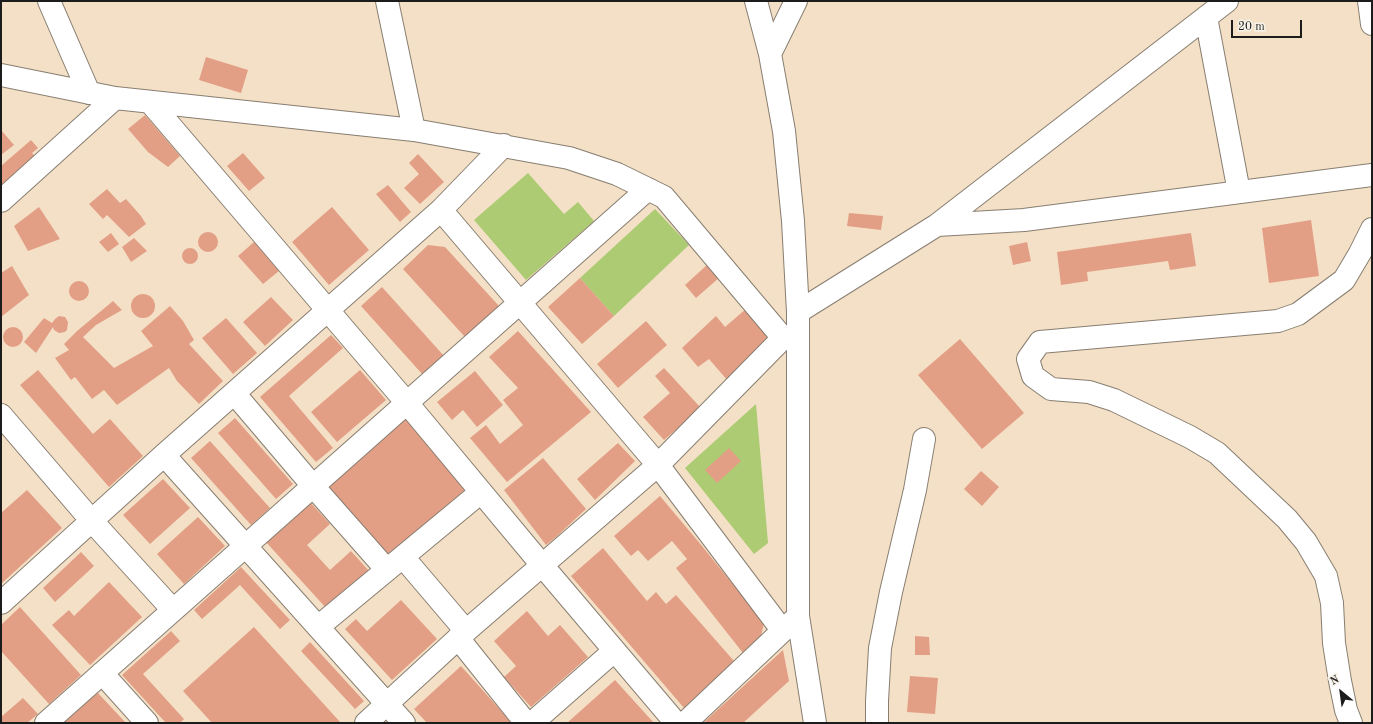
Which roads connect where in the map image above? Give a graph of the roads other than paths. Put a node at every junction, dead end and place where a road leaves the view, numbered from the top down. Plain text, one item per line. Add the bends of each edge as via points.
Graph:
1 (49, 1) edge
2 (387, 1) edge
3 (756, 1) edge
4 (796, 1) edge
5 (1227, 1) edge
6 (1369, 1) edge
7 (1206, 16) junction
8 (1372, 24) edge
9 (770, 54) junction
10 (1, 75) edge
11 (88, 92) junction
12 (115, 98) junction
13 (150, 102) junction
14 (414, 130) junction
15 (504, 146) junction
16 (1372, 175) edge
17 (648, 189) junction
18 (1239, 192) junction
19 (1, 201) edge
20 (441, 210) junction
21 (936, 225) junction
22 (1372, 229) edge
23 (519, 303) junction
24 (327, 309) junction
25 (798, 312) junction
26 (790, 339) junction
27 (234, 393) junction
28 (407, 403) junction
29 (1, 415) edge
30 (924, 439) dead end
31 (164, 455) junction
32 (658, 465) junction
33 (313, 486) junction
34 (481, 492) junction
35 (91, 520) junction
36 (245, 546) junction
37 (395, 563) junction
38 (542, 565) junction
39 (1, 604) edge
40 (173, 610) junction
41 (798, 616) junction
42 (318, 627) junction
43 (782, 630) junction
44 (462, 634) junction
45 (614, 651) junction
46 (102, 673) junction
47 (387, 704) junction
48 (46, 723) edge
49 (147, 723) edge
50 (366, 723) edge
51 (404, 723) edge
52 (526, 723) edge
53 (532, 723) edge
54 (676, 723) edge
55 (685, 723) edge
56 (815, 723) edge
57 (878, 723) edge
58 (1351, 723) edge

1 - 11 street
2 - 14 street
3 - 9 street
4 - 9 street
5 - 7 street
6 - 8 street
7 - 18 street
7 - 21 street
9 - 25 street via 784,131 793,221
10 - 11 street
11 - 12 street
12 - 13 street
12 - 19 street
13 - 14 street
13 - 24 street
14 - 15 street
15 - 17 street via 569,158 617,174
15 - 20 street
16 - 18 street
17 - 23 street
17 - 26 street via 664,196
18 - 21 street via 1024,220
20 - 23 street
20 - 24 street
21 - 25 street
22 - 58 street via 1344,280 1298,314 1278,321 1040,342 1028,359 1033,376 1051,390 1089,392 1114,400 1195,440 1217,454 1287,519 1306,542 1326,576 1332,603 1334,643 1340,681
23 - 28 street
23 - 32 street
24 - 27 street
24 - 28 street
25 - 26 street
26 - 32 street
26 - 41 street
27 - 31 street
27 - 33 street
28 - 33 street
28 - 34 street
29 - 35 street
30 - 57 street via 880,648
31 - 35 street
31 - 36 street
32 - 38 street
32 - 43 street
33 - 36 street
33 - 37 street
34 - 37 street
34 - 38 street
35 - 39 street
35 - 40 street
36 - 40 street
36 - 42 street
37 - 42 street
37 - 44 street
38 - 44 street
38 - 45 street
40 - 46 street
41 - 43 street
41 - 56 street
42 - 47 street
43 - 55 street
44 - 47 street
44 - 52 street
45 - 53 street
45 - 54 street
46 - 48 street
46 - 49 street
47 - 50 street
47 - 51 street

